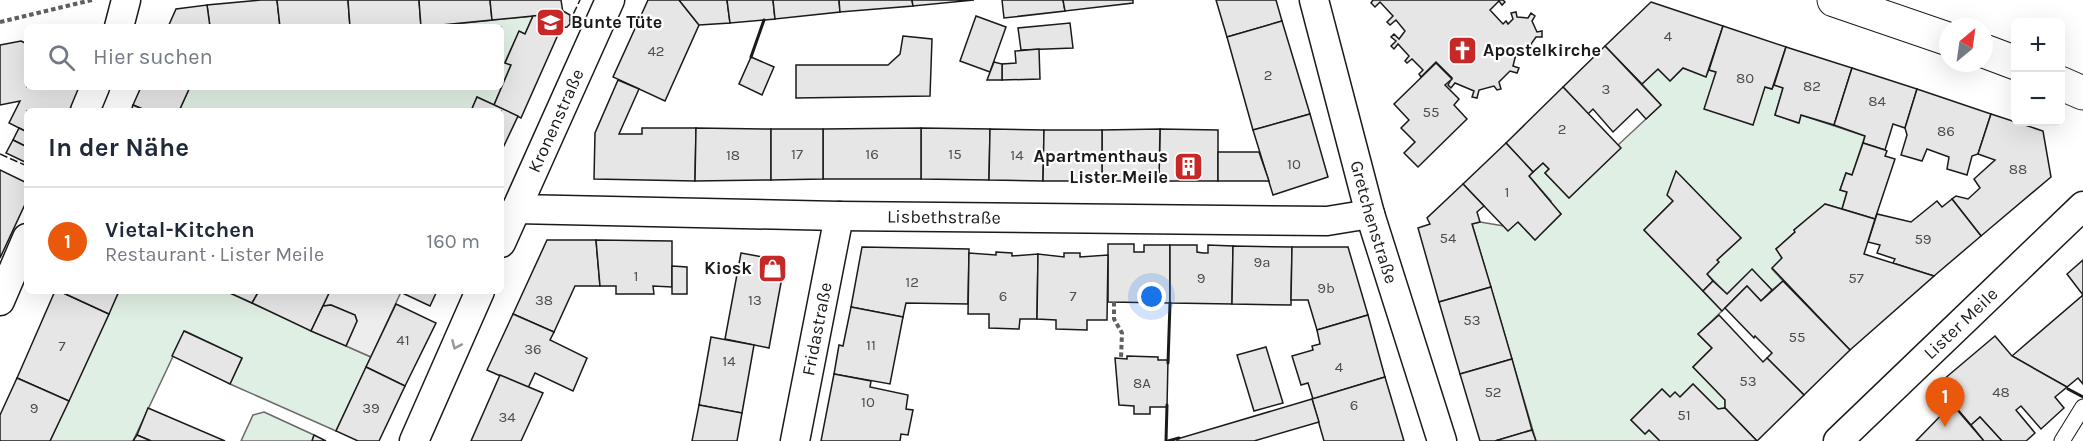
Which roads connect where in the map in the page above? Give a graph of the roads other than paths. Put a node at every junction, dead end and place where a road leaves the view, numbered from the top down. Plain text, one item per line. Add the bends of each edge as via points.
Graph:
1 (126, 0) edge
2 (610, 0) edge
3 (1314, 0) edge
4 (1834, 0) edge
5 (120, 24) edge
6 (1939, 36) edge
7 (1993, 54) edge
8 (2011, 61) edge
9 (2065, 85) edge
10 (94, 90) edge
11 (2083, 93) edge
12 (86, 108) edge
13 (2083, 206) edge
14 (516, 209) junction
15 (1370, 214) junction
16 (839, 216) junction
17 (504, 236) edge
18 (24, 245) edge
19 (479, 294) edge
20 (0, 301) edge
21 (2083, 407) edge
22 (414, 441) edge
23 (795, 441) edge
24 (1442, 441) edge
25 (1838, 441) edge
26 (2062, 441) edge

1 - 5 street
2 - 14 street, Kronenstraße
3 - 15 street, Gretchenstraße
4 - 6 street
7 - 8 street
9 - 11 street
10 - 12 street
13 - 25 street, Lister Meile
14 - 16 street, Lisbethstraße
14 - 17 street, Kronenstraße
15 - 16 street, Lisbethstraße via 1327,221
15 - 24 street, Gretchenstraße
16 - 23 street, Fridastraße
18 - 20 street
19 -> 22 street
21 - 26 lane

